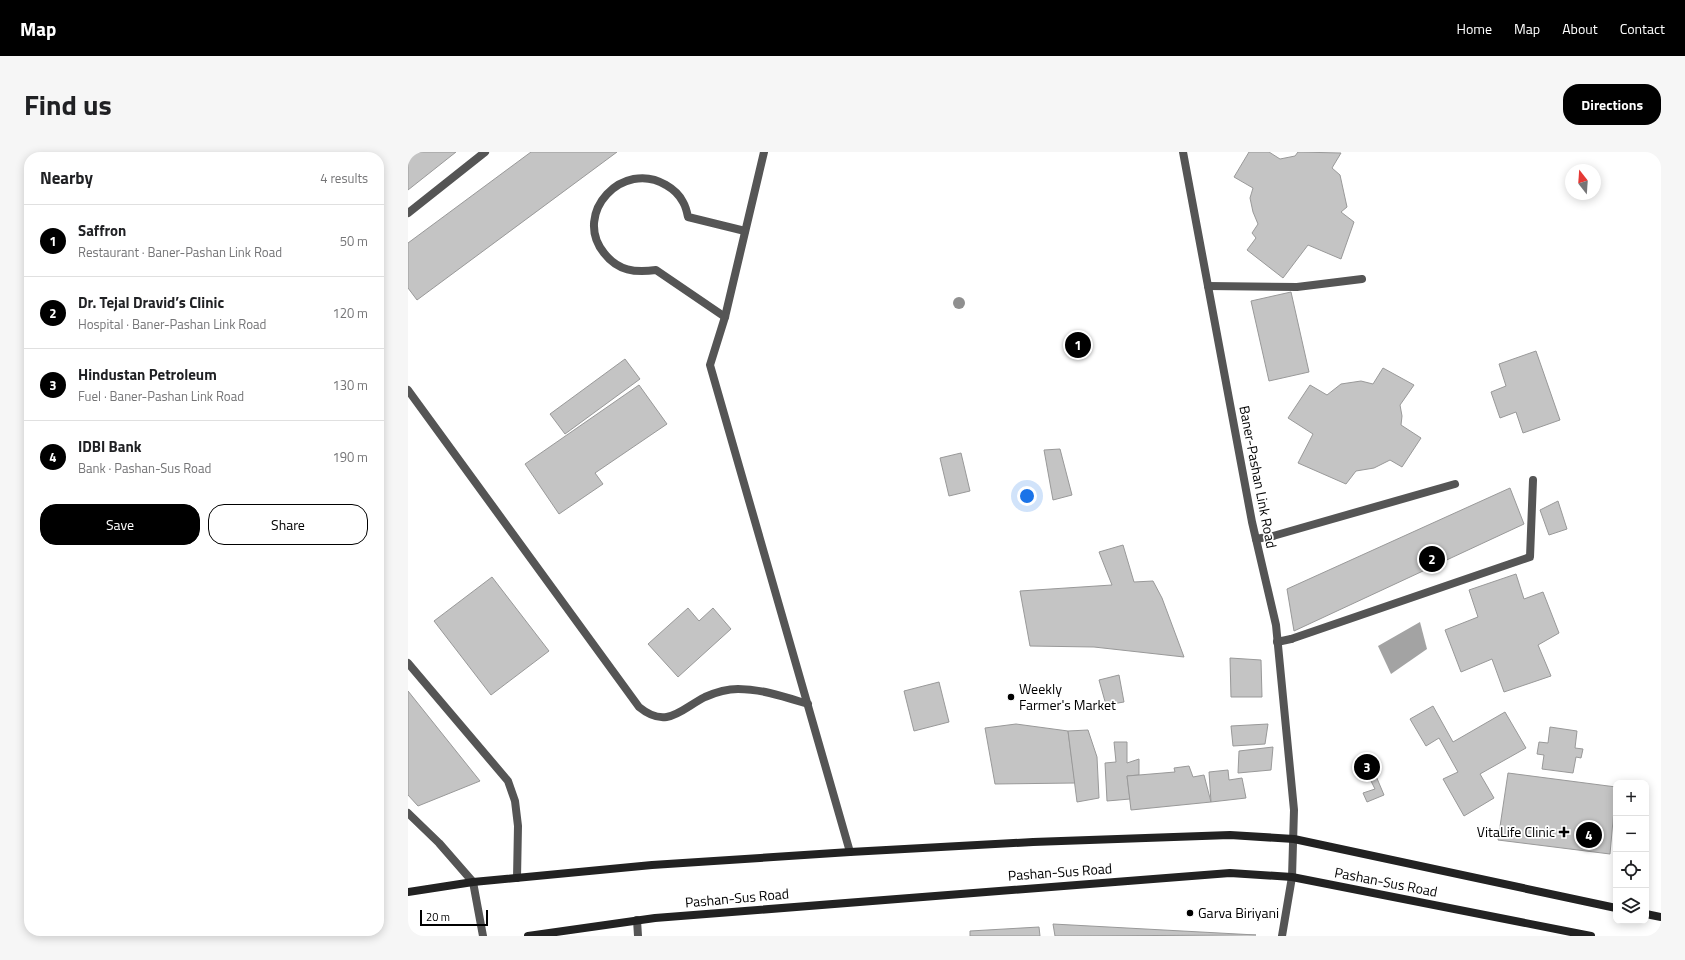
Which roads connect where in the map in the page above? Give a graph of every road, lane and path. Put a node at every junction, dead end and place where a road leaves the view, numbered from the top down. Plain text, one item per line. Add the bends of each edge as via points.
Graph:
1 (485, 152) edge
2 (764, 152) edge
3 (1183, 152) edge
4 (408, 213) edge
5 (745, 230) junction
6 (1362, 279) dead end
7 (1208, 286) junction
8 (725, 317) junction
9 (408, 390) edge
10 (1533, 480) dead end
11 (1455, 484) dead end
12 (1256, 539) junction
13 (1277, 642) junction
14 (408, 663) edge
15 (808, 704) junction
16 (408, 813) edge
17 (1294, 839) junction
18 (850, 852) junction
19 (1292, 877) junction
20 (517, 878) junction
21 (474, 882) junction
22 (408, 892) edge
23 (1613, 907) edge
24 (1649, 915) edge
25 (1661, 917) edge
26 (637, 920) junction
27 (483, 936) edge
28 (528, 936) edge
29 (638, 936) edge
30 (1282, 936) edge
31 (1591, 936) edge

1 - 4 street
2 - 5 street
3 - 7 street, Baner-Pashan Link Road
5 - 8 street
5 - 8 street via 688,217 683,202 672,189 659,181 642,178 626,180 612,188 601,201 595,216 595,232 600,248 610,260 624,269 640,272 656,270
6 - 7 street via 1297,287
7 - 12 street, Baner-Pashan Link Road
8 - 15 street via 710,365
9 - 15 street via 639,707 646,713 657,717 670,716 681,713 706,697 738,689 768,692
10 - 13 street via 1530,557
11 - 12 street
12 - 13 street, Baner-Pashan Link Road via 1276,625
13 - 17 street, Baner-Pashan Link Road via 1294,810
14 - 20 street via 508,781 515,802 518,826
15 - 18 street
16 - 21 street
17 - 18 main road, Pashan-Sus Road via 1230,835
17 - 19 street, Baner-Pashan Link Road
17 - 23 main road, Pashan-Sus Road
18 - 20 main road, Pashan-Sus Road via 652,865
19 - 26 main road, Pashan-Sus Road via 1230,873
19 - 30 street, Baner-Pashan Link Road
19 - 31 main road, Pashan-Sus Road
20 - 21 main road, Pashan-Sus Road
21 - 22 main road, Pashan-Sus Road
21 - 27 street
24 - 25 main road
26 - 28 main road, Pashan-Sus Road
26 - 29 street

